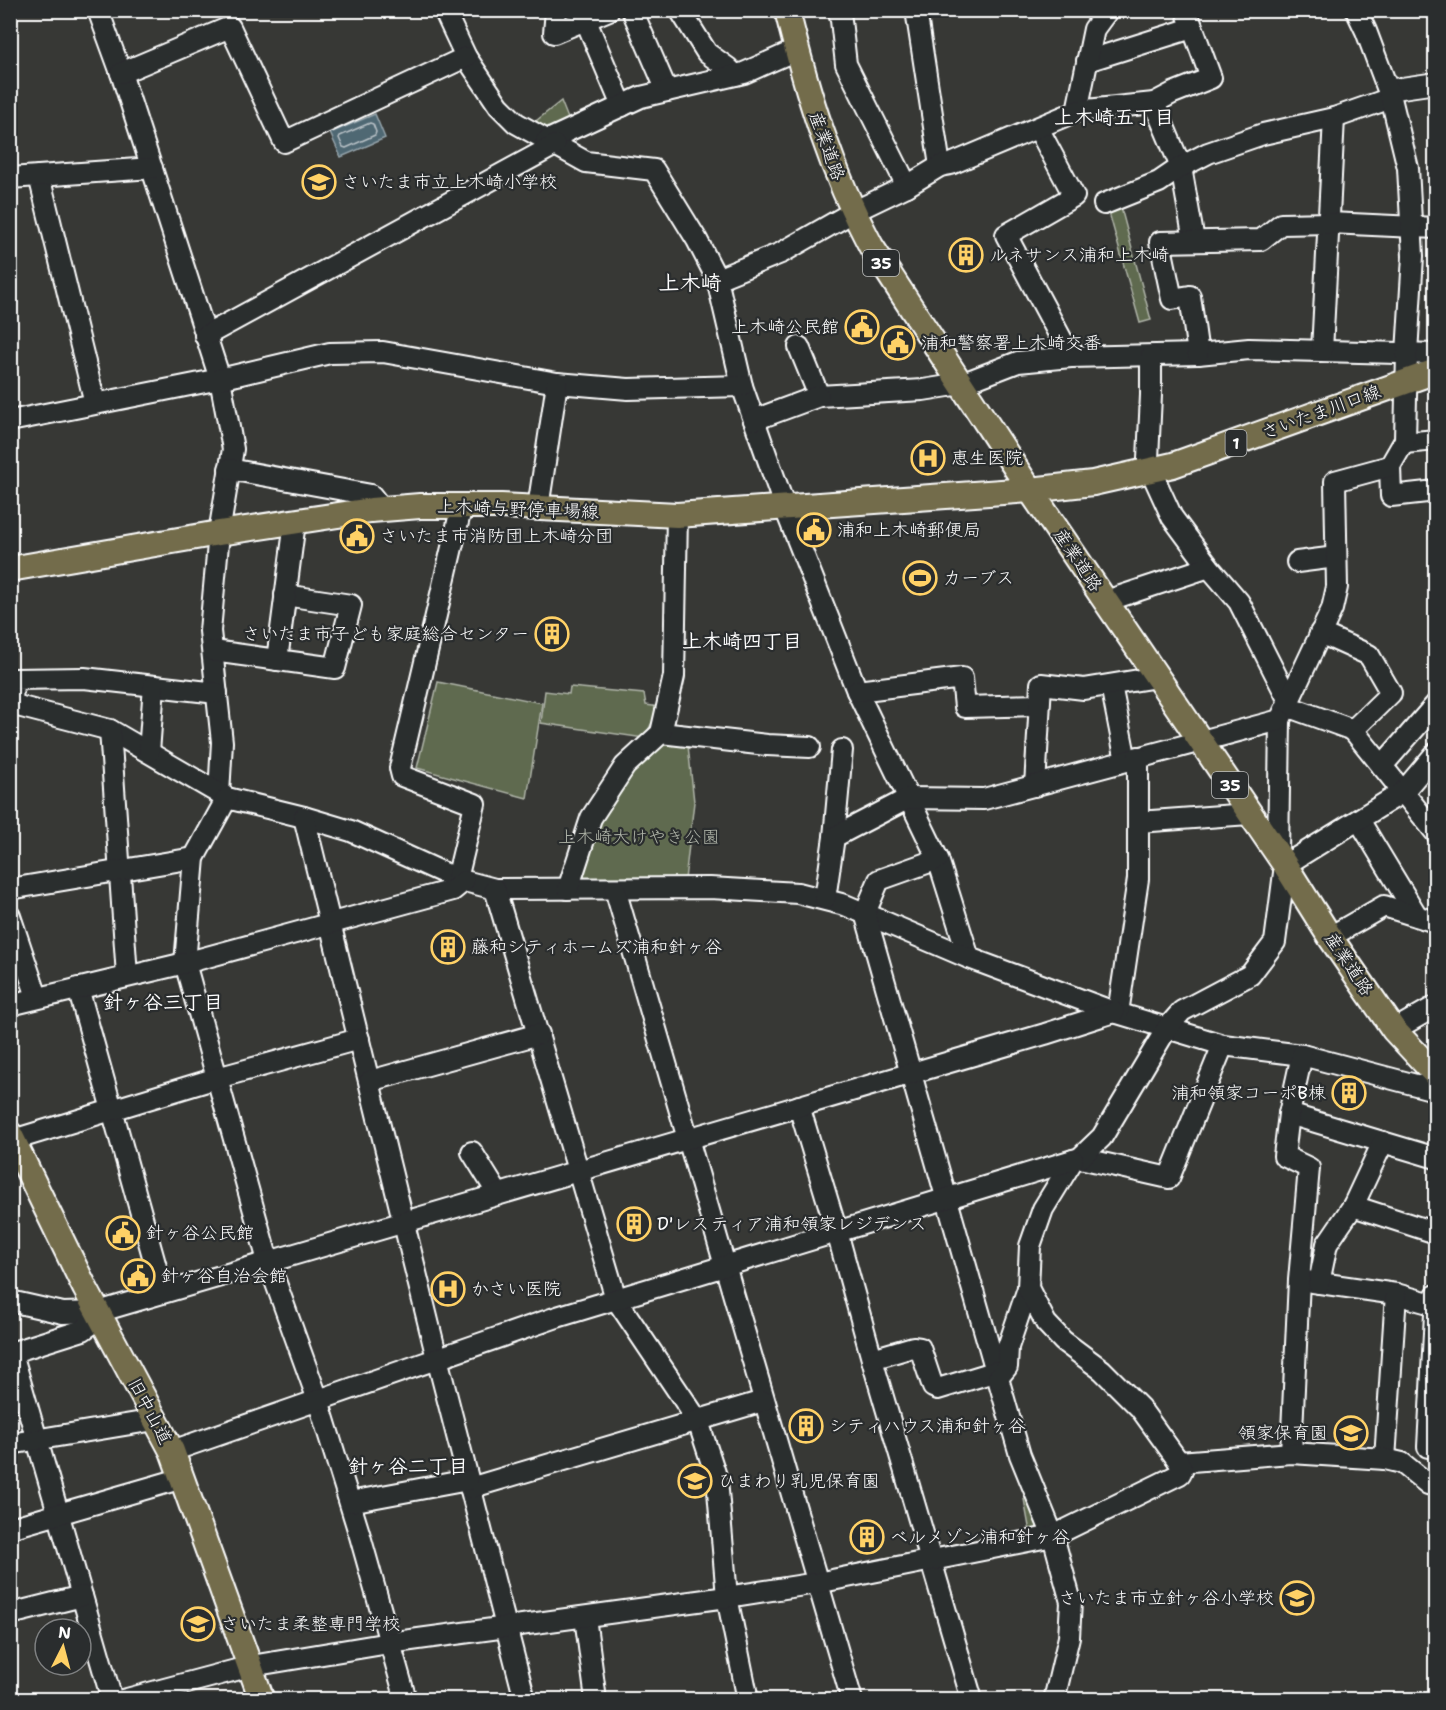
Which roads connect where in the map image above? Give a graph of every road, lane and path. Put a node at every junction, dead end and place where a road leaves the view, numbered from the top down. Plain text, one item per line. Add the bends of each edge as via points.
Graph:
1 (98, 10) edge
2 (444, 10) edge
3 (556, 10) edge
4 (609, 10) edge
5 (632, 10) edge
6 (680, 10) edge
7 (787, 10) edge
8 (838, 10) edge
9 (916, 10) edge
10 (1108, 10) edge
11 (1356, 10) edge
12 (1189, 19) edge
13 (586, 21) junction
14 (796, 50) junction
15 (466, 57) junction
16 (1087, 61) junction
17 (121, 73) junction
18 (735, 75) junction
19 (1436, 83) edge
20 (667, 91) junction
21 (1390, 94) junction
22 (1154, 103) junction
23 (622, 106) junction
24 (1077, 111) junction
25 (1335, 118) junction
26 (1038, 128) junction
27 (550, 143) junction
28 (940, 166) junction
29 (1181, 166) junction
30 (152, 168) junction
31 (39, 176) junction
32 (10, 178) edge
33 (907, 186) junction
34 (1104, 204) dead end
35 (853, 212) junction
36 (1330, 223) junction
37 (1412, 226) junction
38 (1436, 228) edge
39 (1194, 242) junction
40 (717, 279) junction
41 (205, 336) junction
42 (799, 347) dead end
43 (1322, 351) junction
44 (1407, 353) junction
45 (1198, 354) junction
46 (1436, 354) edge
47 (1151, 356) junction
48 (1071, 357) junction
49 (1436, 370) edge
50 (220, 378) junction
51 (1407, 381) junction
52 (557, 383) junction
53 (961, 384) junction
54 (742, 386) junction
55 (819, 396) junction
56 (95, 403) junction
57 (754, 420) junction
58 (10, 421) edge
59 (1436, 440) edge
60 (1404, 443) junction
61 (1390, 466) junction
62 (229, 469) junction
63 (1151, 471) junction
64 (1030, 490) junction
65 (1436, 491) edge
66 (462, 505) junction
67 (538, 508) junction
68 (785, 508) junction
69 (382, 509) junction
70 (677, 514) junction
71 (295, 522) junction
72 (219, 533) junction
73 (1336, 557) junction
74 (1297, 562) dead end
75 (1209, 567) junction
76 (10, 569) edge
77 (285, 595) junction
78 (1106, 601) junction
79 (1320, 633) junction
80 (213, 651) junction
81 (277, 660) junction
82 (1157, 677) junction
83 (1111, 684) junction
84 (154, 686) junction
85 (857, 691) junction
86 (217, 693) junction
87 (1436, 704) edge
88 (11, 705) edge
89 (1039, 705) junction
90 (1286, 710) junction
91 (110, 730) junction
92 (1353, 730) junction
93 (661, 733) junction
94 (1201, 742) junction
95 (810, 747) dead end
96 (842, 750) dead end
97 (149, 752) junction
98 (1436, 753) edge
99 (1132, 759) junction
100 (1382, 765) junction
101 (1035, 786) junction
102 (1403, 792) junction
103 (223, 796) junction
104 (909, 798) junction
105 (1250, 814) junction
106 (304, 817) junction
107 (1359, 820) junction
108 (1431, 820) edge
109 (1138, 822) junction
110 (834, 837) junction
111 (194, 858) junction
112 (938, 860) junction
113 (1281, 860) junction
114 (120, 870) junction
115 (460, 880) junction
116 (10, 889) edge
117 (495, 889) junction
118 (568, 889) junction
119 (615, 889) junction
120 (825, 899) junction
121 (865, 913) junction
122 (10, 916) edge
123 (1426, 917) edge
124 (330, 922) junction
125 (1330, 937) junction
126 (969, 958) junction
127 (185, 963) junction
128 (127, 976) junction
129 (78, 988) junction
130 (37, 998) junction
131 (10, 1005) edge
132 (1436, 1006) edge
133 (1116, 1012) junction
134 (1167, 1028) junction
135 (1394, 1030) junction
136 (539, 1034) junction
137 (359, 1039) junction
138 (1223, 1045) junction
139 (1302, 1055) junction
140 (911, 1073) junction
141 (1436, 1075) edge
142 (217, 1078) junction
143 (370, 1081) junction
144 (1436, 1084) edge
145 (799, 1106) junction
146 (111, 1110) junction
147 (1289, 1114) junction
148 (12, 1137) edge
149 (688, 1138) junction
150 (1383, 1142) junction
151 (472, 1152) dead end
152 (1436, 1158) edge
153 (1077, 1159) junction
154 (579, 1171) junction
155 (498, 1194) junction
156 (946, 1199) junction
157 (1353, 1206) junction
158 (404, 1221) junction
159 (837, 1232) junction
160 (1436, 1233) edge
161 (268, 1261) junction
162 (724, 1266) junction
163 (1309, 1281) junction
164 (10, 1287) edge
165 (1028, 1288) junction
166 (163, 1292) junction
167 (1396, 1294) junction
168 (616, 1299) junction
169 (10, 1301) edge
170 (1435, 1302) edge
171 (98, 1312) junction
172 (11, 1353) edge
173 (437, 1358) junction
174 (872, 1359) junction
175 (998, 1375) junction
176 (318, 1400) junction
177 (763, 1401) junction
178 (155, 1420) junction
179 (698, 1421) junction
180 (36, 1438) junction
181 (10, 1444) edge
182 (1432, 1444) edge
183 (172, 1451) junction
184 (1291, 1453) junction
185 (1394, 1461) junction
186 (1179, 1462) junction
187 (183, 1478) junction
188 (469, 1484) junction
189 (1436, 1486) edge
190 (350, 1502) junction
191 (59, 1514) junction
192 (10, 1528) edge
193 (1053, 1536) junction
194 (930, 1560) junction
195 (817, 1582) junction
196 (81, 1596) junction
197 (727, 1598) junction
198 (10, 1614) edge
199 (585, 1617) junction
200 (508, 1627) junction
201 (390, 1642) junction
202 (251, 1666) junction
203 (112, 1700) edge
204 (123, 1700) edge
205 (262, 1700) edge
206 (406, 1700) edge
207 (525, 1700) edge
208 (596, 1700) edge
209 (748, 1700) edge
210 (852, 1700) edge
211 (972, 1700) edge
212 (1054, 1700) edge

1 - 17 street
2 - 15 street
3 - 13 street via 554,33
4 - 13 street
5 - 20 street
6 - 18 street via 707,53
7 - 14 main road, 産業道路 / 35
8 - 33 street via 846,64
9 - 28 street
10 - 16 street via 1094,29
11 - 21 street
12 - 16 street
12 - 22 street via 1211,78
13 - 23 street
14 - 18 street
14 - 35 main road, 産業道路 / 35 via 820,130
15 - 17 street via 284,142 230,27
15 - 27 street via 499,106 516,123
16 - 24 street
17 - 30 street
18 - 20 street
19 - 21 street
20 - 23 street
21 - 25 street
21 - 37 street via 1408,168
22 - 24 street
22 - 29 street
23 - 27 street
24 - 26 street
25 - 29 street via 1263,134
25 - 36 street
26 - 28 street
26 - 48 street via 1074,196 1006,235
27 - 40 street via 586,162 654,170 698,240
27 - 41 street
28 - 33 street
29 - 34 street via 1159,182
29 - 39 street
30 - 31 street
30 - 41 street
31 - 32 street
31 - 56 street
33 - 35 street
35 - 40 street via 781,253
35 - 53 main road, 産業道路 / 35
36 - 37 street
36 - 39 street via 1281,224 1261,240
36 - 43 street
37 - 38 street
37 - 44 street
39 - 45 street via 1160,242 1172,299 1190,296
40 - 54 street
41 - 50 street
42 - 55 street
43 - 44 street
43 - 45 street via 1249,349
44 - 46 street
44 - 51 street
45 - 47 street
47 - 48 street
47 - 63 street
48 - 53 street via 1018,362
49 - 51 main road, さいたま川口線 / 1
50 - 52 street via 330,353 383,352
50 - 56 street
50 - 62 street via 232,449
51 - 60 street
51 - 63 main road, さいたま川口線 / 1
52 - 54 street via 628,388
52 - 67 street
53 - 55 street
53 - 64 main road, 産業道路 / 35
54 - 57 street
55 - 57 street
56 - 58 street
57 - 68 street
59 - 60 street
60 - 61 street
61 - 65 street via 1391,496
61 - 73 street via 1335,481
62 - 69 street via 371,495
62 - 72 street
63 - 64 main road, さいたま川口線 / 1
63 - 75 street via 1172,517
64 - 68 main road, 上木崎与野停車場線
64 - 78 main road, 産業道路 / 35
66 - 67 main road, 上木崎与野停車場線
66 - 69 main road, 上木崎与野停車場線
66 - 115 street via 400,768 402,776 475,804
67 - 70 main road, 上木崎与野停車場線
68 - 70 main road, 上木崎与野停車場線
68 - 85 street
69 - 71 main road, 上木崎与野停車場線
70 - 93 street via 675,676
71 - 72 main road, 上木崎与野停車場線
71 - 77 street
72 - 76 main road, 上木崎与野停車場線
72 - 80 street via 210,631
73 - 74 street
73 - 79 street via 1332,609
75 - 78 street
75 - 90 street via 1239,602
77 - 81 street
77 - 81 street via 351,605 334,668
78 - 82 main road, 産業道路 / 35
79 - 90 street
79 - 92 street via 1369,655 1391,693
80 - 81 street
80 - 86 street
82 - 83 street
82 - 94 main road, 産業道路 / 35
83 - 89 street via 1084,689 1041,684
83 - 99 street
84 - 86 street
84 - 88 street via 84,678 13,679
84 - 97 street
85 - 89 street via 962,678 965,707
85 - 104 street
86 - 103 street
87 - 100 street
88 - 91 street
89 - 101 street
90 - 92 street
90 - 94 street
90 - 113 street
91 - 97 street
91 - 114 street
92 - 100 street
93 - 95 street
93 - 118 street via 625,766 591,818
94 - 99 street
94 - 105 main road, 産業道路 / 35
96 - 110 street
97 - 103 street
98 - 102 street
99 - 101 street
99 - 109 street
100 - 102 street
101 - 104 street via 984,800
102 - 107 street
102 - 108 street
103 - 106 street
103 - 111 street
104 - 110 street
104 - 112 street
105 - 109 street
105 - 113 main road, 産業道路 / 35
106 - 115 street via 351,831
106 - 124 street
107 - 113 street
107 - 123 street
109 - 133 street via 1138,879
110 - 120 street
111 - 114 street
111 - 127 street
112 - 121 street via 879,880
112 - 126 street
113 - 125 main road, 産業道路 / 35
113 - 134 street via 1275,942 1250,975 1182,1011
114 - 116 street
114 - 128 street
115 - 117 street
115 - 124 street via 453,891
117 - 118 street
117 - 136 street
118 - 119 street
119 - 120 street via 710,888 798,893
119 - 149 street
120 - 121 street
121 - 126 street
121 - 140 street
122 - 130 street
123 - 125 street via 1384,906
124 - 127 street
124 - 137 street
125 - 135 main road, 産業道路 / 35
126 - 133 street
127 - 128 street
127 - 142 street
128 - 129 street
129 - 130 street
129 - 146 street
130 - 131 street
132 - 135 street
133 - 134 street
133 - 140 street
134 - 138 street
134 - 153 street via 1102,1137
135 - 141 main road, 産業道路 / 35
136 - 143 street
136 - 154 street
137 - 142 street
137 - 143 street
138 - 139 street
138 - 153 street via 1169,1178
139 - 144 street via 1431,1089
139 - 147 street
140 - 145 street
140 - 156 street
142 - 146 street
142 - 161 street
143 - 158 street
145 - 149 street
145 - 159 street
146 - 148 street
146 - 166 street
147 - 150 street
147 - 163 street via 1284,1156 1309,1168
148 - 171 main road, 旧中山道
149 - 154 street
149 - 162 street
150 - 152 street
150 - 157 street
151 - 155 street
153 - 156 street
153 - 165 street via 1042,1209 1030,1246
154 - 155 street
154 - 168 street
155 - 158 street
156 - 159 street
156 - 175 street
157 - 160 street
157 - 163 street via 1327,1244
158 - 161 street
158 - 173 street
159 - 162 street
159 - 174 street
161 - 166 street
161 - 176 street
162 - 168 street
162 - 177 street
163 - 167 street
163 - 184 street
164 - 171 street
165 - 175 street via 1008,1347 1007,1367
165 - 186 street via 1046,1323 1140,1407
166 - 171 street
167 - 170 street
167 - 185 street
168 - 173 street
168 - 179 street
169 - 171 street via 63,1313
170 - 182 street
171 - 172 street via 83,1330
171 - 178 main road, 旧中山道
172 - 180 street
173 - 176 street
173 - 188 street
174 - 175 street via 920,1348 933,1387 938,1389
174 - 194 street
175 - 193 street via 1020,1455
176 - 183 street
176 - 190 street
177 - 179 street
177 - 195 street
178 - 180 street
178 - 183 main road, 旧中山道
179 - 188 street
179 - 197 street via 717,1479
180 - 181 street
180 - 191 street
182 - 185 street
183 - 187 main road, 旧中山道
184 - 185 street
184 - 186 street
185 - 189 street
186 - 193 street via 1180,1474
187 - 191 street
187 - 202 main road, 旧中山道
188 - 190 street
188 - 200 street
190 - 201 street
191 - 192 street
191 - 196 street
193 - 194 street
193 - 212 street via 1071,1602 1069,1637
194 - 195 street
194 - 211 street
195 - 197 street
195 - 210 street
196 - 198 street
196 - 203 street
197 - 199 street
197 - 209 street
199 - 200 street
199 - 208 street
200 - 201 street
200 - 207 street
201 - 202 street
201 - 206 street
202 - 204 street
202 - 205 main road, 旧中山道

